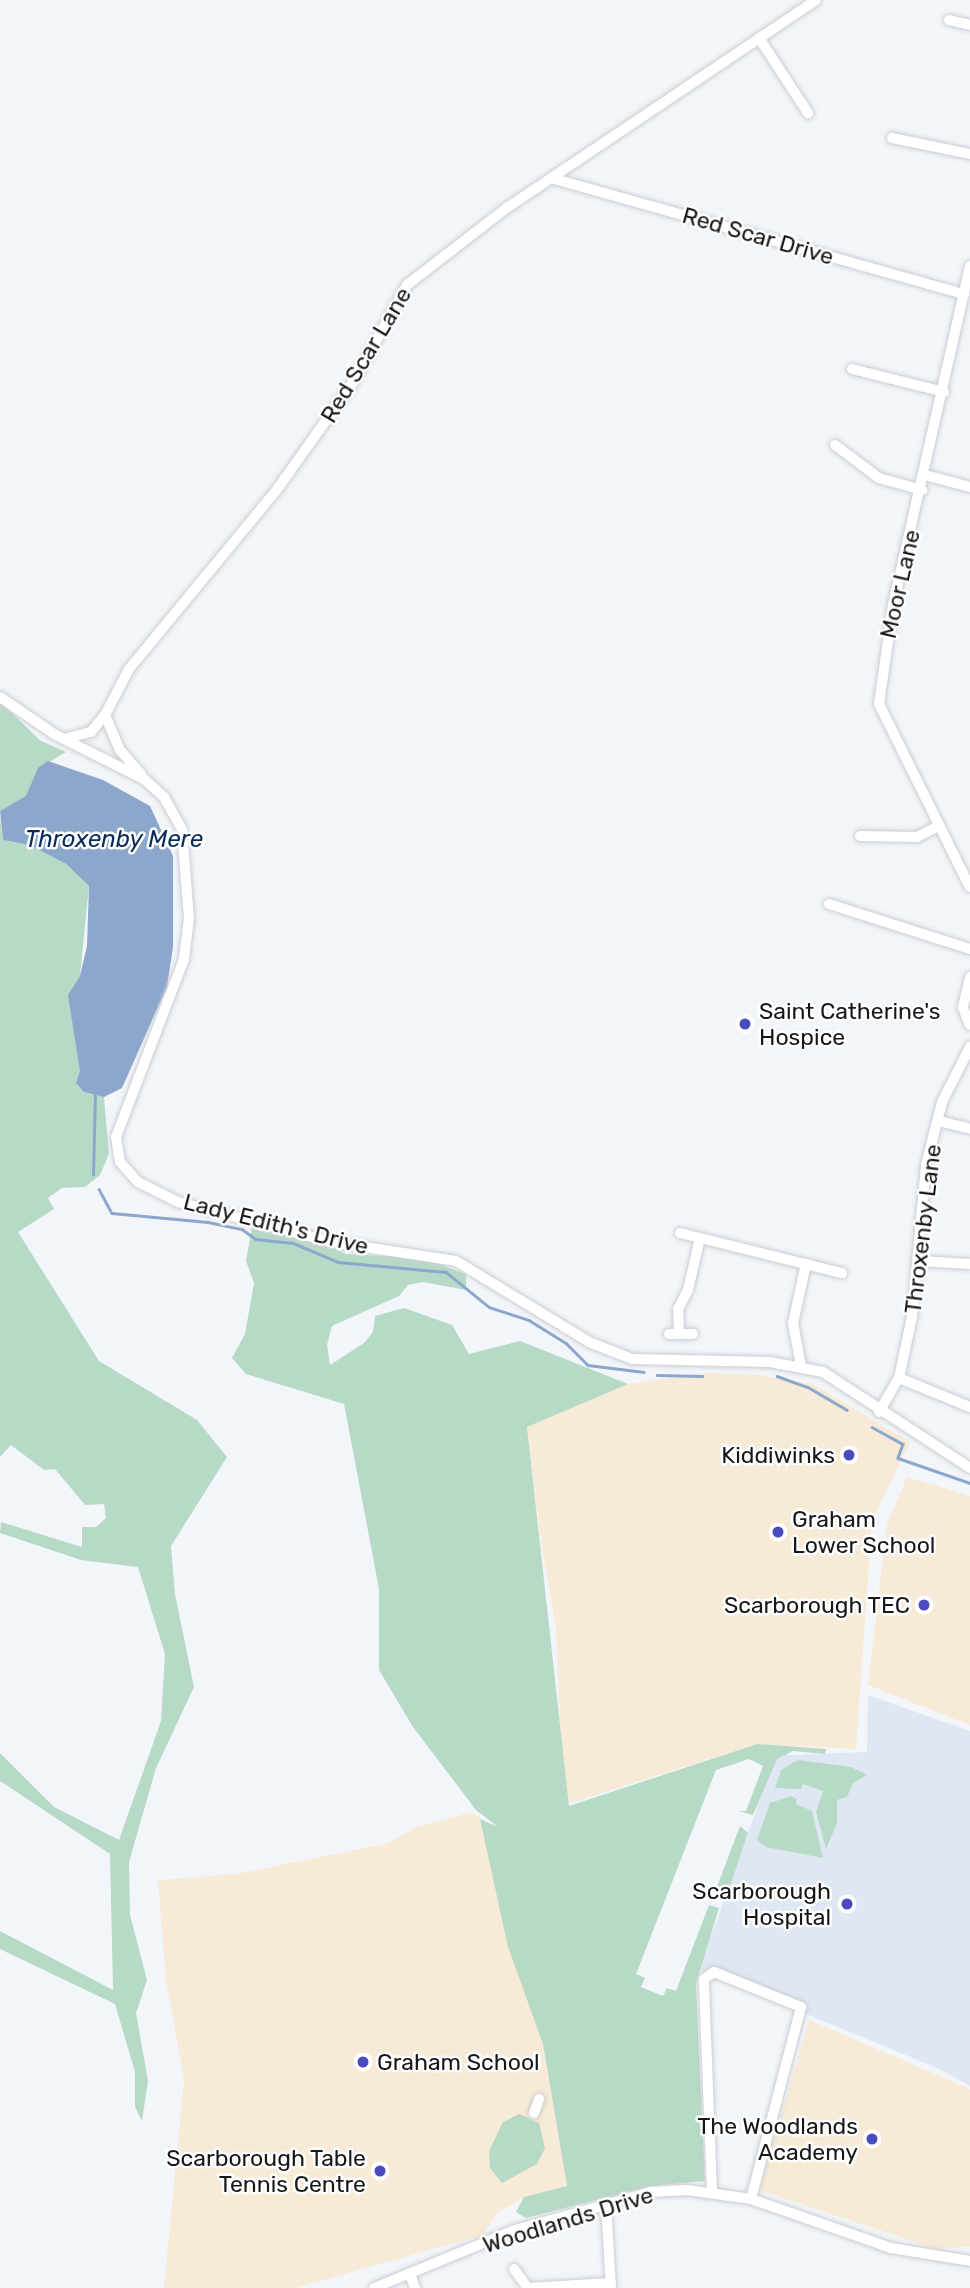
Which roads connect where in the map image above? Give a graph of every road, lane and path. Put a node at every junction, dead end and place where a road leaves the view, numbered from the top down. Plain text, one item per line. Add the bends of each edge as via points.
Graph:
1 (816, 0) edge
2 (949, 20) dead end
3 (970, 25) edge
4 (759, 38) junction
5 (808, 113) dead end
6 (892, 138) dead end
7 (970, 154) edge
8 (551, 178) junction
9 (970, 266) edge
10 (964, 294) junction
11 (852, 369) dead end
12 (944, 392) junction
13 (835, 445) dead end
14 (925, 475) junction
15 (970, 486) edge
16 (922, 489) junction
17 (0, 697) edge
18 (106, 715) junction
19 (64, 740) junction
20 (144, 779) junction
21 (939, 826) junction
22 (858, 835) dead end
23 (970, 884) edge
24 (828, 904) dead end
25 (970, 949) edge
26 (970, 977) edge
27 (970, 1025) edge
28 (970, 1047) edge
29 (939, 1121) junction
30 (970, 1129) edge
31 (680, 1233) dead end
32 (700, 1238) junction
33 (920, 1261) junction
34 (806, 1264) junction
35 (970, 1265) edge
36 (842, 1273) dead end
37 (693, 1334) dead end
38 (801, 1366) junction
39 (900, 1378) junction
40 (970, 1407) edge
41 (879, 1412) junction
42 (970, 1468) edge
43 (539, 2099) dead end
44 (534, 2113) dead end
45 (712, 2192) junction
46 (751, 2199) junction
47 (607, 2204) junction
48 (970, 2261) edge
49 (514, 2269) dead end
50 (410, 2274) junction
51 (611, 2285) edge
52 (374, 2288) edge
53 (415, 2288) edge

1 - 4 street, Red Scar Lane
2 - 3 street
4 - 5 street
4 - 8 street, Red Scar Lane
6 - 7 street
8 - 10 street, Red Scar Drive
8 - 18 street, Red Scar Lane via 407,285 331,416 227,554 129,669
9 - 10 street, Moor Lane
10 - 12 street, Moor Lane
11 - 12 street
12 - 14 street, Moor Lane
13 - 16 street via 878,478
14 - 15 street
14 - 16 street, Moor Lane
16 - 21 street, Moor Lane via 893,606 879,704
17 - 19 street, Lady Edith's Drive
18 - 19 street, Red Scar Lane via 91,732
18 - 20 street via 120,750
19 - 20 street, Lady Edith's Drive
20 - 38 street, Lady Edith's Drive via 164,797 182,830 189,918 181,973 116,1137 120,1162 138,1182 178,1202 332,1242 456,1261 589,1342 632,1359
21 - 22 street via 917,837
21 - 23 street, Moor Lane
24 - 25 street
26 - 27 street via 963,1008
28 - 29 street, Throxenby Lane via 949,1085
29 - 30 street
29 - 33 street, Throxenby Lane via 926,1165
31 - 32 street
32 - 34 street
32 - 37 street via 674,1334
33 - 35 street
33 - 39 street, Throxenby Lane
34 - 36 street
34 - 38 street via 793,1323
38 - 41 street, Lady Edith's Drive via 823,1372
39 - 40 street
39 - 41 street, Throxenby Lane
41 - 42 street, Lady Edith's Drive
43 - 44 street
45 - 46 street, Woodlands Drive
45 - 46 street via 704,1979 714,1972 801,2007
45 - 47 street, Woodlands Drive via 651,2192
46 - 48 street, Woodlands Drive via 891,2248
47 - 50 street, Woodlands Drive via 515,2231
47 - 51 street
49 - 51 street via 528,2288
50 - 52 street, Woodlands Drive
50 - 53 street

